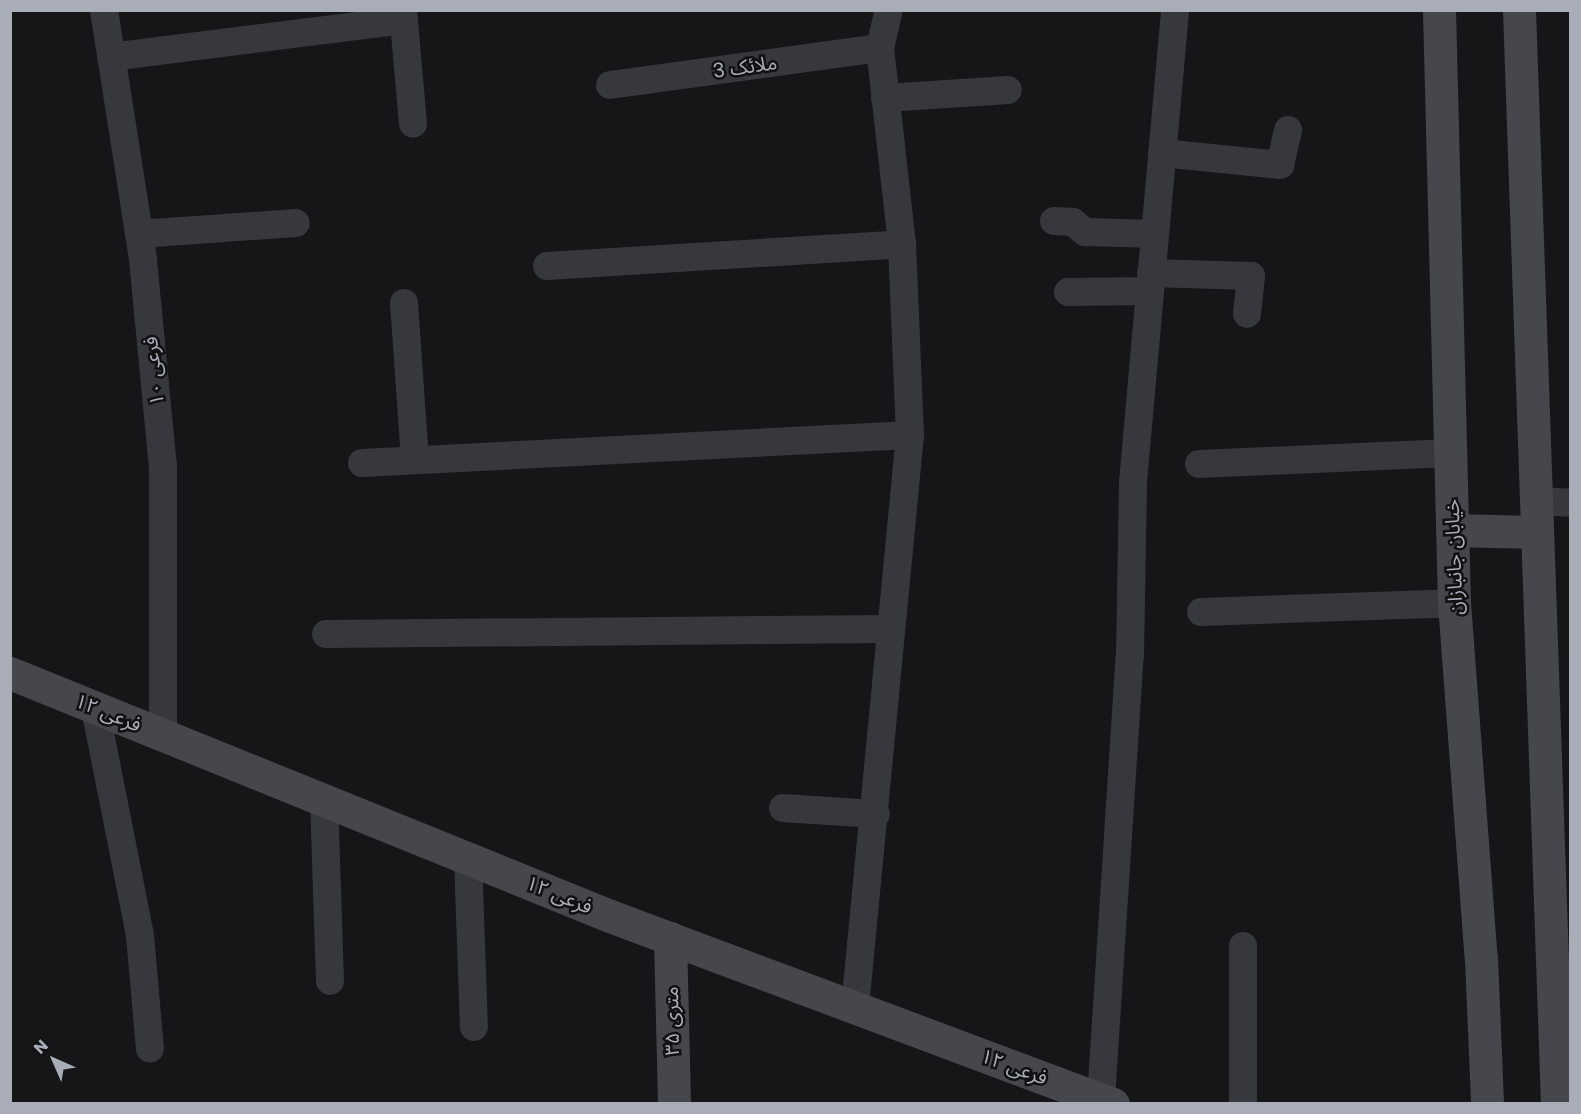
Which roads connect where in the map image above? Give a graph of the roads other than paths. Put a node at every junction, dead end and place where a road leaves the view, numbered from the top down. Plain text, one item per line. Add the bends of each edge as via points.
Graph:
1 (104, 10) edge
2 (889, 10) edge
3 (1174, 10) edge
4 (1439, 10) edge
5 (1519, 10) edge
6 (404, 15) edge
7 (880, 48) junction
8 (111, 57) junction
9 (610, 85) dead end
10 (1008, 90) dead end
11 (885, 98) junction
12 (412, 124) dead end
13 (1288, 130) dead end
14 (1162, 153) junction
15 (1054, 221) dead end
16 (296, 223) dead end
17 (139, 234) junction
18 (1155, 234) junction
19 (902, 244) junction
20 (547, 266) dead end
21 (1150, 282) junction
22 (1068, 292) dead end
23 (404, 303) dead end
24 (1246, 314) dead end
25 (910, 435) junction
26 (1450, 453) junction
27 (415, 460) junction
28 (362, 463) dead end
29 (1200, 464) dead end
30 (1570, 503) edge
31 (1537, 517) junction
32 (1452, 530) junction
33 (1454, 603) junction
34 (1201, 612) dead end
35 (890, 629) junction
36 (326, 634) dead end
37 (10, 673) edge
38 (95, 708) junction
39 (163, 735) junction
40 (324, 800) junction
41 (783, 808) dead end
42 (876, 814) junction
43 (468, 858) junction
44 (670, 939) junction
45 (1244, 946) dead end
46 (330, 981) dead end
47 (855, 1008) junction
48 (474, 1027) dead end
49 (150, 1048) dead end
50 (1107, 1101) edge
51 (674, 1104) edge
52 (1243, 1104) edge
53 (1486, 1104) edge
54 (1557, 1104) edge

1 - 8 street, فرعی ۱۰
2 - 7 street
3 - 14 street
4 - 26 main road, خیابان جانبازان
5 - 31 main road
6 - 8 street
6 - 12 street
7 - 9 street, ملائک 3
7 - 11 street
8 - 17 street, فرعی ۱۰
10 - 11 street
11 - 19 street
13 - 14 street via 1280,165
14 - 18 street
15 - 18 street via 1073,222 1085,232
16 - 17 street
17 - 39 street, فرعی ۱۰ via 163,466
18 - 21 street
19 - 20 street
19 - 25 street
21 - 22 street
21 - 24 street via 1251,276
21 - 50 street via 1133,482 1130,656
23 - 27 street
25 - 27 street
25 - 35 street
26 - 29 street
26 - 32 main road, خیابان جانبازان
27 - 28 street
30 - 31 street
31 - 32 main road
31 - 54 main road
32 - 33 main road, خیابان جانبازان
33 - 34 street
33 - 53 main road, خیابان جانبازان via 1481,958
35 - 36 street
35 - 42 street
37 - 38 main road, فرعی ۱۲
38 - 39 main road, فرعی ۱۲
38 - 49 street via 140,935
39 - 40 main road, فرعی ۱۲
40 - 43 main road, فرعی ۱۲
40 - 46 street
41 - 42 street
42 - 47 street
43 - 44 main road, فرعی ۱۲
43 - 48 street
44 - 47 main road, فرعی ۱۲
44 - 51 main road, ۳۵ متری
45 - 52 street
47 - 50 main road, فرعی ۱۲

